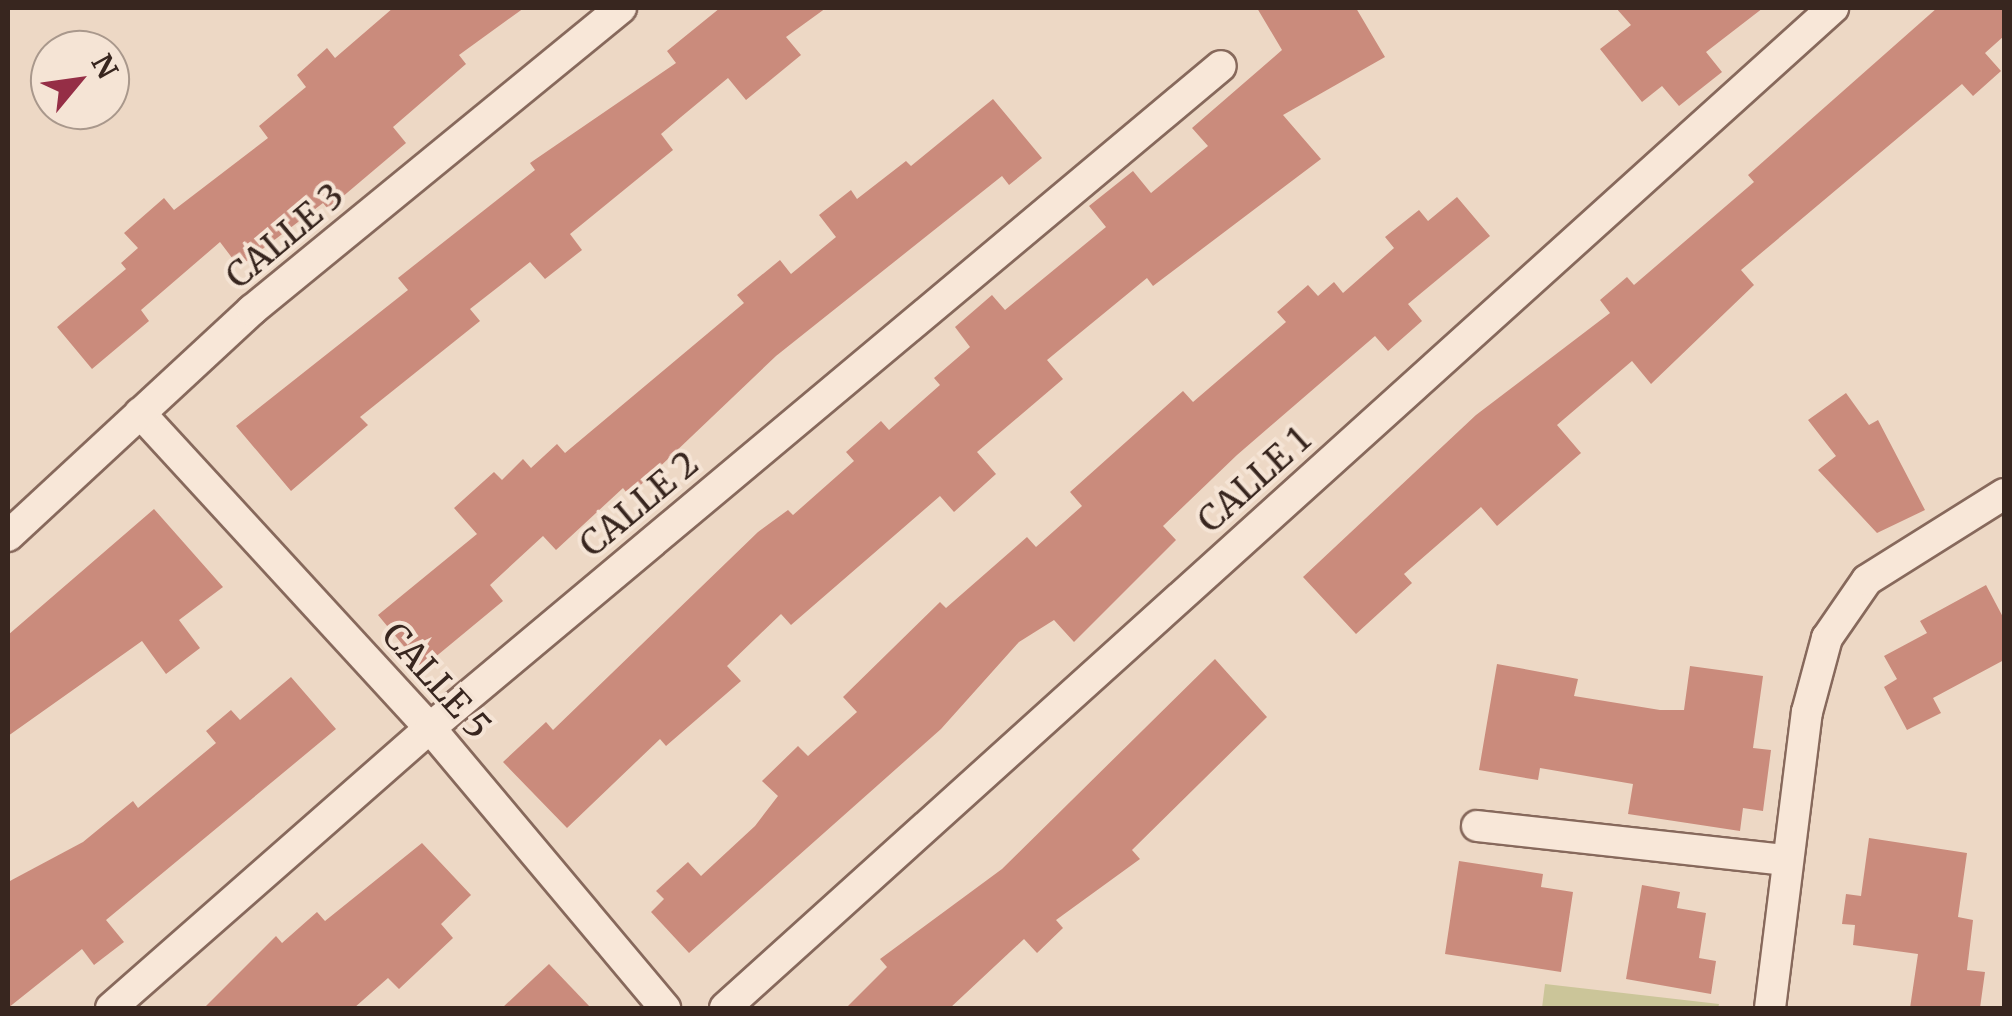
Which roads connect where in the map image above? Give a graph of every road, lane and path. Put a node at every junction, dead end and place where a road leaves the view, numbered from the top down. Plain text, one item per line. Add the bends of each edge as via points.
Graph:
1 (622, 8) edge
2 (1833, 8) edge
3 (1221, 66) dead end
4 (140, 413) junction
5 (2004, 494) edge
6 (8, 536) edge
7 (430, 728) junction
8 (1477, 826) dead end
9 (1787, 860) junction
10 (112, 1008) edge
11 (665, 1008) edge
12 (725, 1008) edge
13 (1770, 1008) edge

1 - 4 street, CALLE 3
2 - 12 street, CALLE 1
3 - 7 street, CALLE 2
4 - 6 street, CALLE 3
4 - 7 street, CALLE 5
5 - 9 street via 1867,580 1827,638 1806,712
7 - 10 street, CALLE 2
7 - 11 street, CALLE 5
8 - 9 street
9 - 13 street

